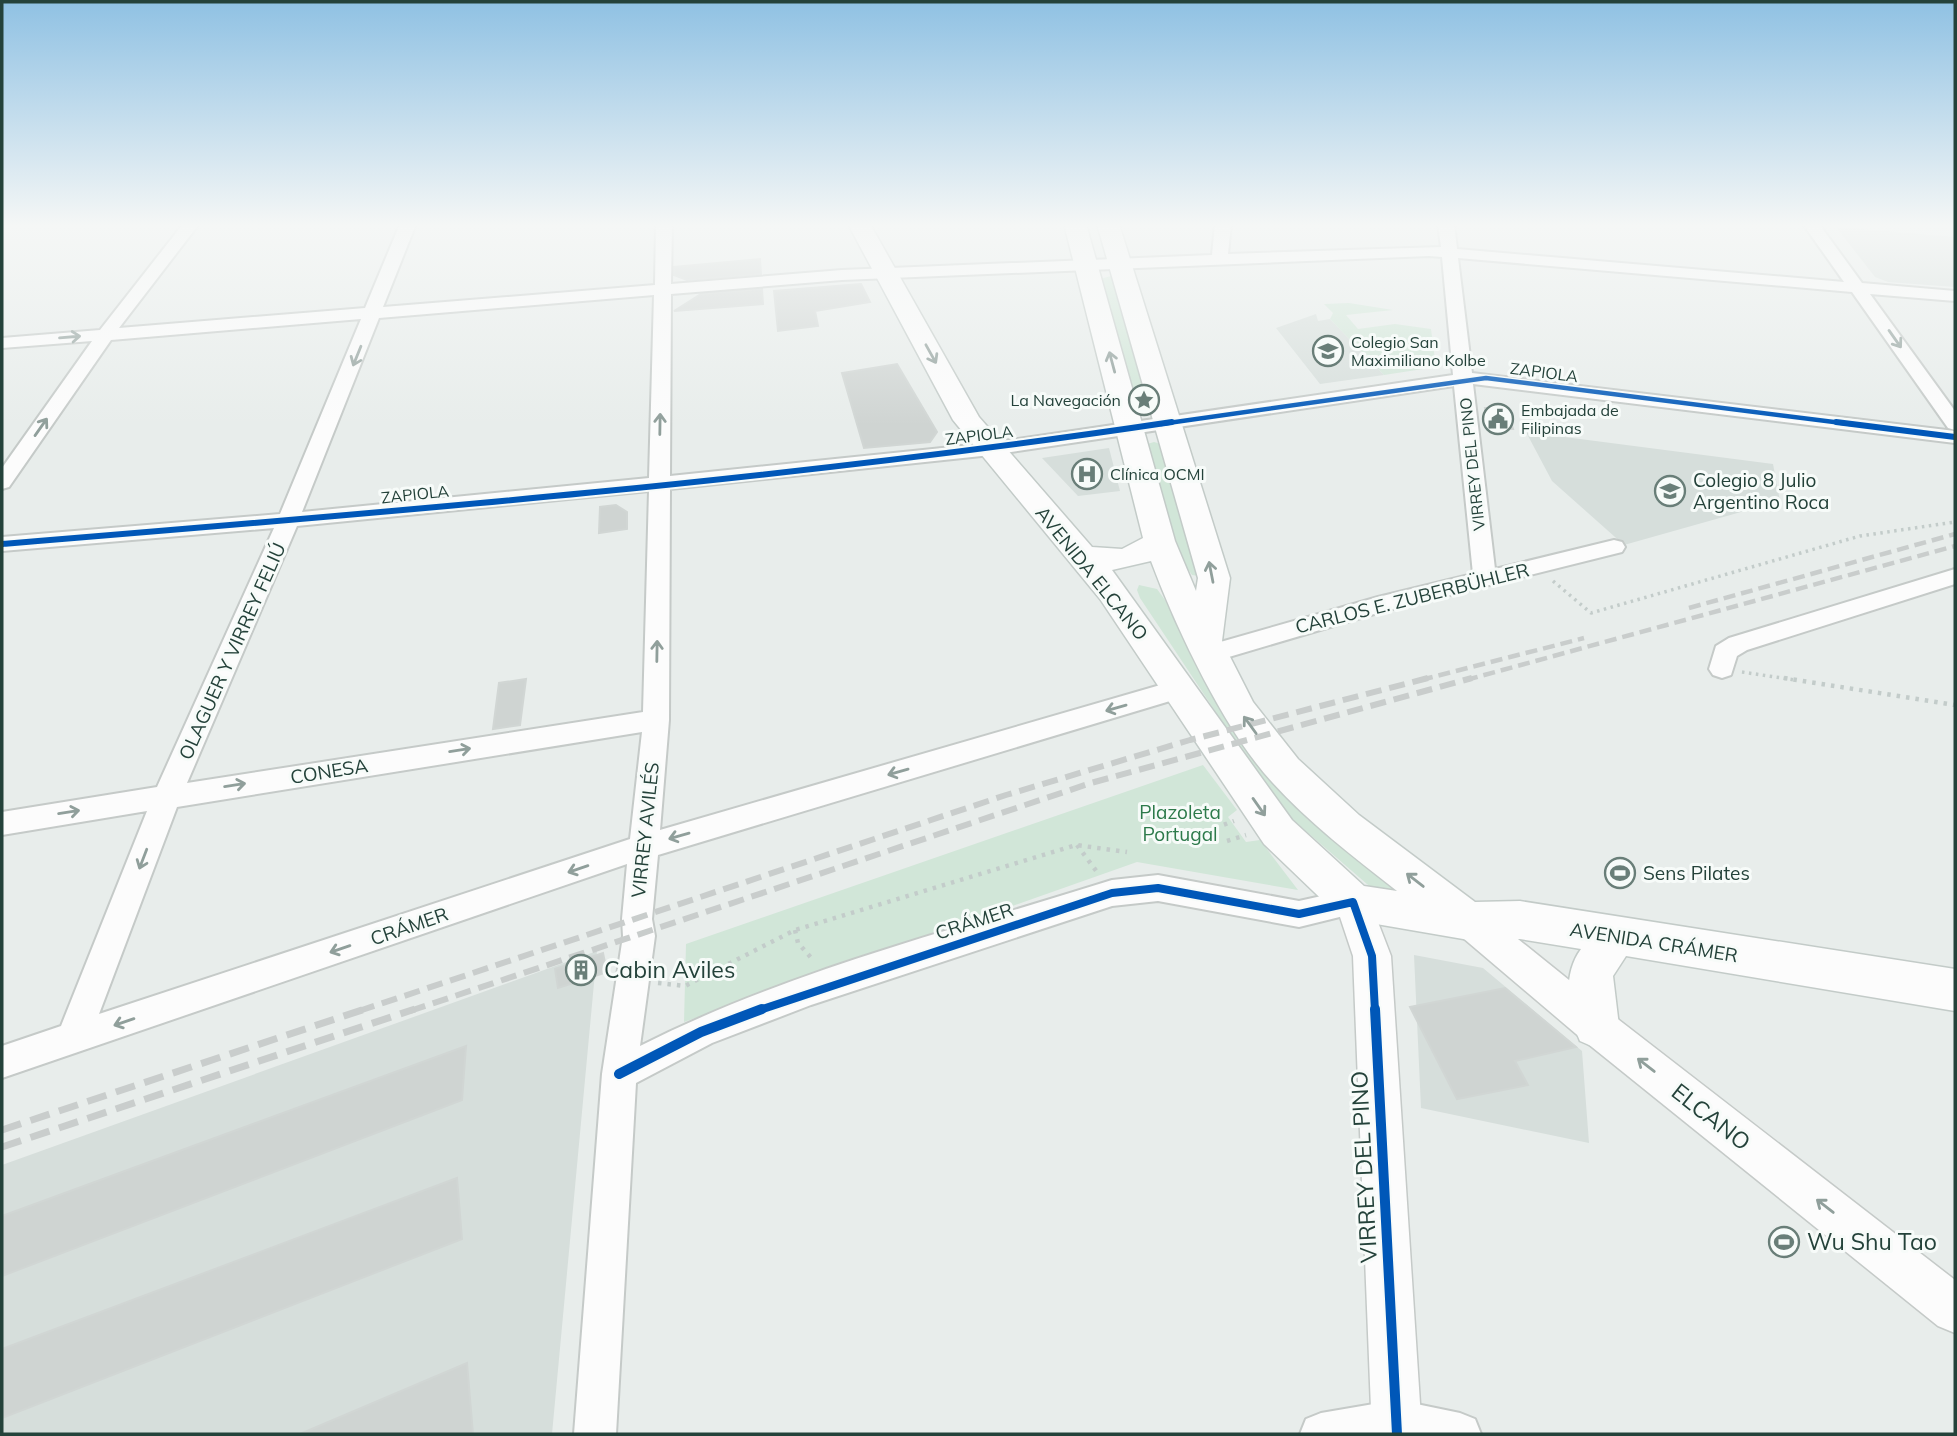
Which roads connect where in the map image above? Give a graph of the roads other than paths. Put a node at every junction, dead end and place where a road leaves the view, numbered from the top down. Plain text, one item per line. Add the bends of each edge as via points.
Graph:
1 (139, 291) edge
2 (383, 291) edge
3 (649, 291) edge
4 (661, 291) edge
5 (897, 291) edge
6 (1093, 291) edge
7 (1129, 291) edge
8 (1453, 291) edge
9 (1861, 291) edge
10 (1895, 291) edge
11 (1955, 296) edge
12 (375, 314) junction
13 (105, 335) junction
14 (2, 343) edge
15 (1462, 379) junction
16 (1168, 422) junction
17 (1955, 424) edge
18 (1129, 428) junction
19 (1955, 437) edge
20 (991, 449) junction
21 (2, 483) edge
22 (659, 484) junction
23 (289, 519) junction
24 (1159, 541) junction
25 (2, 544) edge
26 (1614, 547) dead end
27 (1079, 554) junction
28 (1955, 576) edge
29 (1485, 579) junction
30 (1175, 583) junction
31 (1112, 592) junction
32 (1209, 646) junction
33 (1722, 670) road end
34 (1181, 688) junction
35 (656, 720) junction
36 (167, 796) junction
37 (2, 823) edge
38 (643, 847) junction
39 (1353, 902) junction
40 (1469, 921) junction
41 (1614, 937) junction
42 (1955, 990) edge
43 (1596, 1026) junction
44 (73, 1039) junction
45 (2, 1062) edge
46 (619, 1074) junction
47 (1955, 1309) edge
48 (1397, 1428) edge
49 (595, 1434) edge
50 (1321, 1434) edge
51 (1460, 1434) edge

1 - 13 street
2 - 12 street, OLAGUER Y VIRREY FELIÚ
3 - 12 street
22 -> 4 street, VIRREY AVILÉS
5 -> 20 main road, AVENIDA ELCANO via 967,420
18 -> 6 main road
7 - 16 main road
8 - 15 street, VIRREY DEL PINO
9 -> 17 street
10 - 11 street
12 - 13 street
12 -> 23 street, OLAGUER Y VIRREY FELIÚ
14 -> 13 street
21 -> 13 street
15 - 16 street, ZAPIOLA
15 - 19 street, ZAPIOLA
15 - 29 street, VIRREY DEL PINO
16 - 18 street, ZAPIOLA
32 -> 16 main road via 1214,578
18 - 20 street, ZAPIOLA
18 - 24 main road
20 - 22 street, ZAPIOLA
20 - 27 main road, AVENIDA ELCANO
22 - 23 street, ZAPIOLA
35 -> 22 street, VIRREY AVILÉS
23 - 25 street, ZAPIOLA
23 - 36 street, OLAGUER Y VIRREY FELIÚ
24 - 27 main road via 1136,558 1098,559
24 - 30 main road
26 - 29 street, CARLOS E. ZUBERBÜHLER
27 - 31 main road, AVENIDA ELCANO
28 - 33 street via 1738,644 1725,652
29 - 32 street, CARLOS E. ZUBERBÜHLER
30 - 31 main road via 1138,576
30 - 32 main road
31 - 34 main road, AVENIDA ELCANO
40 -> 32 main road via 1345,827 1284,770 1239,710
34 -> 38 street, CRÁMER
34 -> 39 main road, AVENIDA ELCANO via 1278,832
36 -> 35 street, CONESA
35 - 38 street, VIRREY AVILÉS
37 -> 36 street, CONESA
36 -> 44 street, OLAGUER Y VIRREY FELIÚ
38 -> 44 street, CRÁMER
38 - 46 street, VIRREY AVILÉS via 639,936
39 - 40 main road, AVENIDA CRÁMER
39 - 46 street, CRÁMER via 1299,915 1158,888 1112,893 809,991 701,1032
39 - 48 street, VIRREY DEL PINO via 1372,956
40 - 41 main road, AVENIDA CRÁMER via 1520,920
40 - 43 street, ELCANO
41 - 42 main road, AVENIDA CRÁMER
41 - 43 main road via 1590,971
47 -> 43 street, ELCANO
44 - 45 street, CRÁMER
46 - 49 street, VIRREY AVILÉS
48 - 50 street
48 - 51 street

